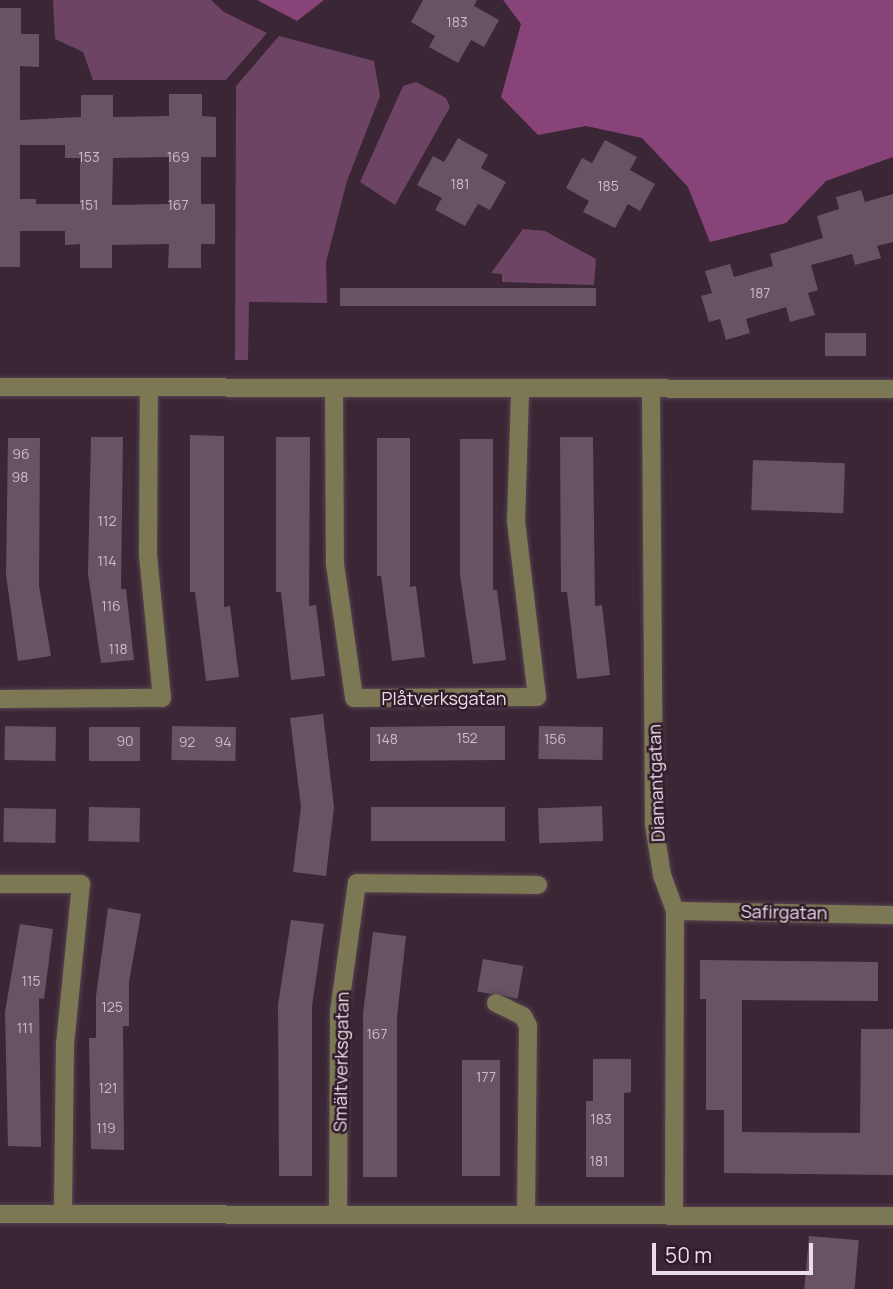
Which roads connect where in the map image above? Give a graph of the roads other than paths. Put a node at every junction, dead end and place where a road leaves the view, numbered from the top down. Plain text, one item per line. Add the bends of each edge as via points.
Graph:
1 (0, 387) edge
2 (149, 388) junction
3 (334, 389) junction
4 (893, 389) edge
5 (520, 392) junction
6 (652, 392) junction
7 (0, 699) edge
8 (0, 884) edge
9 (538, 885) dead end
10 (675, 911) junction
11 (893, 915) edge
12 (496, 1003) dead end
13 (338, 1213) junction
14 (0, 1214) edge
15 (64, 1214) junction
16 (526, 1214) junction
17 (674, 1214) junction
18 (893, 1216) edge

1 - 2 street
2 - 3 street
2 - 7 street via 148,555 162,698
3 - 5 street
3 - 5 street, Plåtverksgatan via 335,564 354,698 537,697 516,521
4 - 6 street
5 - 6 street
6 - 10 street, Diamantgatan via 654,825 662,875
8 - 15 street via 80,884 65,1043
9 - 13 street, Smältverksgatan via 357,883 339,1012
10 - 11 street, Safirgatan
10 - 17 street, Diamantgatan
12 - 16 street via 523,1016 528,1026
13 - 15 street
13 - 16 street
14 - 15 street
16 - 17 street
17 - 18 street

